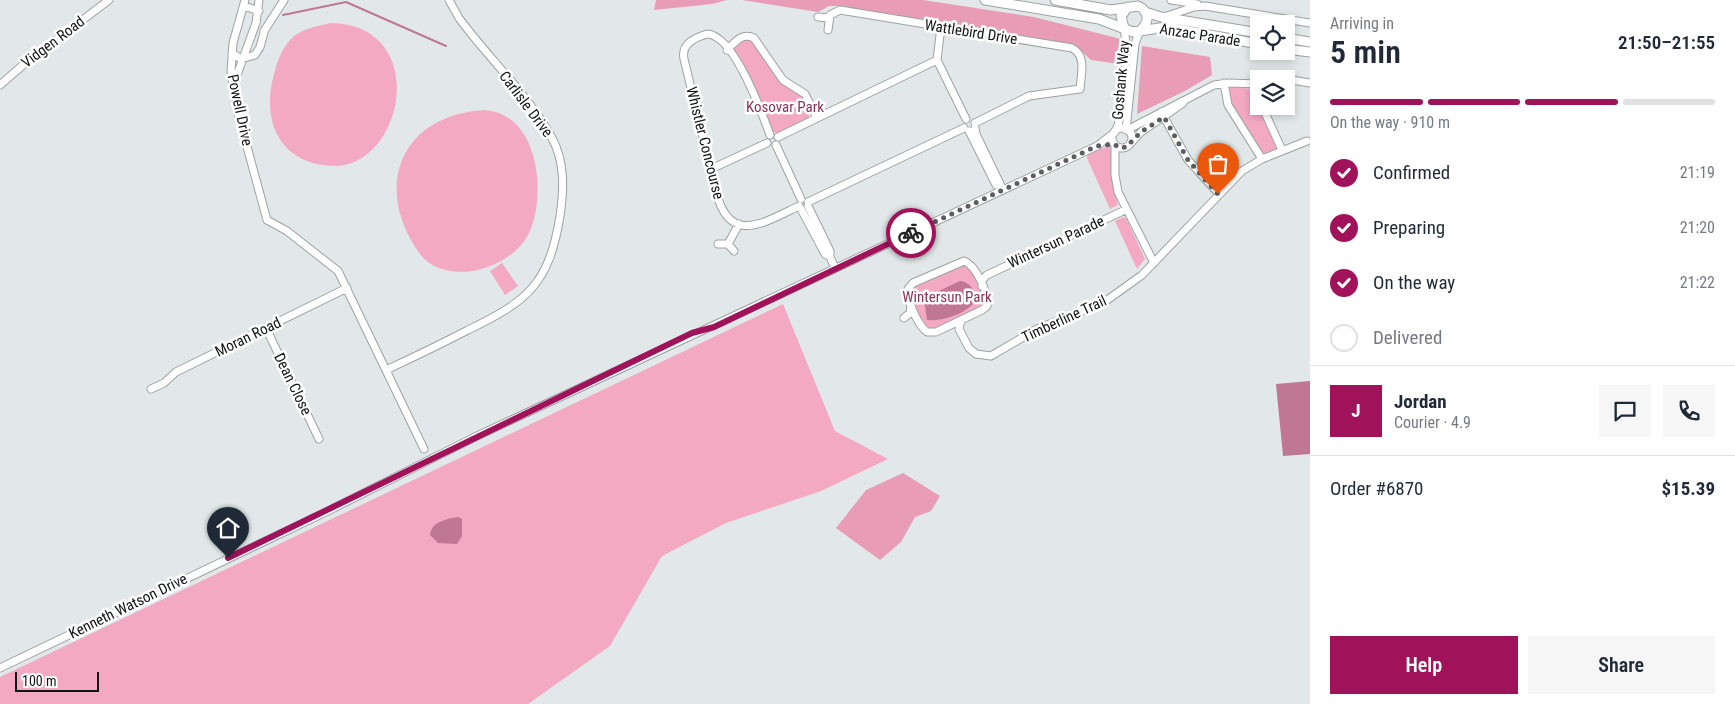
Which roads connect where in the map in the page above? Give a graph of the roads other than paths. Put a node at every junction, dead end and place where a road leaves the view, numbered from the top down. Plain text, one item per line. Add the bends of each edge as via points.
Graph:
1 (109, 0) edge
2 (259, 0) edge
3 (284, 0) edge
4 (450, 0) edge
5 (985, 0) edge
6 (1055, 0) edge
7 (1171, 0) edge
8 (244, 3) edge
9 (1205, 6) junction
10 (1128, 7) junction
11 (259, 10) junction
12 (1145, 12) junction
13 (818, 17) dead end
14 (1162, 17) junction
15 (829, 18) junction
16 (1310, 23) edge
17 (941, 27) junction
18 (1124, 28) junction
19 (266, 29) junction
20 (828, 30) dead end
21 (1141, 30) junction
22 (1250, 32) edge
23 (252, 35) junction
24 (1295, 40) edge
25 (1250, 42) edge
26 (1310, 42) edge
27 (727, 50) junction
28 (1295, 50) edge
29 (1310, 52) edge
30 (232, 53) junction
31 (242, 59) junction
32 (937, 60) junction
33 (1295, 80) edge
34 (1224, 83) junction
35 (1310, 83) edge
36 (1250, 84) edge
37 (0, 85) edge
38 (233, 86) junction
39 (1129, 110) junction
40 (1162, 115) junction
41 (1266, 115) edge
42 (817, 118) junction
43 (1145, 122) junction
44 (971, 128) junction
45 (1127, 130) junction
46 (1114, 132) junction
47 (772, 138) junction
48 (1307, 141) dead end
49 (1129, 144) junction
50 (1115, 145) junction
51 (1097, 146) junction
52 (1282, 150) junction
53 (1262, 159) junction
54 (1116, 160) junction
55 (711, 169) junction
56 (1001, 191) junction
57 (1218, 194) junction
58 (804, 204) junction
59 (1125, 210) junction
60 (739, 224) junction
61 (718, 244) dead end
62 (728, 244) junction
63 (734, 250) dead end
64 (1154, 263) junction
65 (835, 268) junction
66 (975, 272) junction
67 (987, 275) junction
68 (982, 286) junction
69 (347, 288) junction
70 (911, 304) junction
71 (918, 320) junction
72 (961, 320) junction
73 (949, 326) junction
74 (266, 328) junction
75 (960, 331) junction
76 (386, 370) junction
77 (151, 389) dead end
78 (319, 440) dead end
79 (424, 449) dead end
80 (0, 668) edge

1 - 37 street, Vidgen Road
2 - 11 street
3 - 19 street
4 - 76 street, Carlisle Drive via 462,23 537,115 556,147 563,182 557,235 545,270 519,303
5 - 18 main road via 1092,17
6 - 10 main road via 1100,9
7 - 9 street
8 - 11 street
8 - 30 street, Powell Drive
9 - 14 street, Anzac Parade
9 - 16 street, Anzac Parade
10 - 12 main road via 1138,6
10 - 18 main road via 1121,18
11 - 23 street
12 - 14 main road, Anzac Parade
12 - 21 main road via 1147,22
13 - 15 street, Wattlebird Drive
14 - 22 main road, Anzac Parade
15 - 17 street, Wattlebird Drive via 840,10
15 - 20 street
17 - 32 street
17 - 44 street, Wattlebird Drive via 1072,48 1082,59 1080,89 1029,96
18 - 21 main road via 1133,32
18 - 46 street, Goshank Way via 1122,104
19 - 23 street via 258,37
19 - 31 street via 256,53
21 - 25 main road, Anzac Parade via 1166,27
21 - 39 street, Goshank Way via 1135,42
23 - 31 street
24 - 26 main road
27 - 42 street via 742,37 752,37 783,80 805,94
27 - 47 street via 748,78
27 - 55 street, Whistler Concourse via 717,37 710,34 688,44 683,53
28 - 29 main road
30 - 31 street
30 - 38 street, Powell Drive
31 - 38 street
32 - 42 street
32 - 44 street via 966,119 963,123
33 - 35 street
34 - 36 street
34 - 40 street via 1211,86
34 - 53 street via 1228,105
38 - 69 street, Powell Drive via 267,220 284,228 332,265
39 - 43 street, Goshank Way via 1135,122
39 - 45 street, Goshank Way
40 - 43 street
40 - 49 street
40 - 57 street via 1188,160
41 - 52 street
42 - 47 street
43 - 45 street
44 - 56 street
44 - 58 street
45 - 46 street
45 - 49 street via 1131,136
46 - 50 street via 1112,139
46 - 51 street, Kenneth Watson Drive
47 - 55 street
47 - 58 street
48 - 52 street, Timberline Trail
49 - 50 street via 1121,148
49 - 54 street
50 - 51 street, Kenneth Watson Drive
50 - 54 street
51 - 56 street, Kenneth Watson Drive
52 - 53 street, Timberline Trail
53 - 57 street, Timberline Trail via 1242,171
54 - 59 street via 1116,184
55 - 60 street, Whistler Concourse via 719,204 726,216
56 - 65 street, Kenneth Watson Drive
57 - 64 street, Timberline Trail
58 - 60 street via 756,226
58 - 65 street via 830,251
59 - 64 street
59 - 67 street, Wintersun Parade
60 - 62 street
61 - 62 street
62 - 63 street
64 - 75 street, Timberline Trail via 1128,287 1103,303 1037,329 996,355 987,357 974,352
65 - 80 street, Kenneth Watson Drive via 486,432
66 - 67 street
66 - 68 street
66 - 70 street via 970,264 961,262 913,284 907,291
67 - 68 street
68 - 72 street via 988,300 987,307
69 - 74 street, Moran Road
69 - 76 street
70 - 71 street
70 - 71 street via 911,311 904,318
71 - 73 street via 930,333
72 - 73 street
72 - 75 street
73 - 75 street
74 - 77 street, Moran Road via 176,372
74 - 78 street, Dean Close
76 - 79 street

